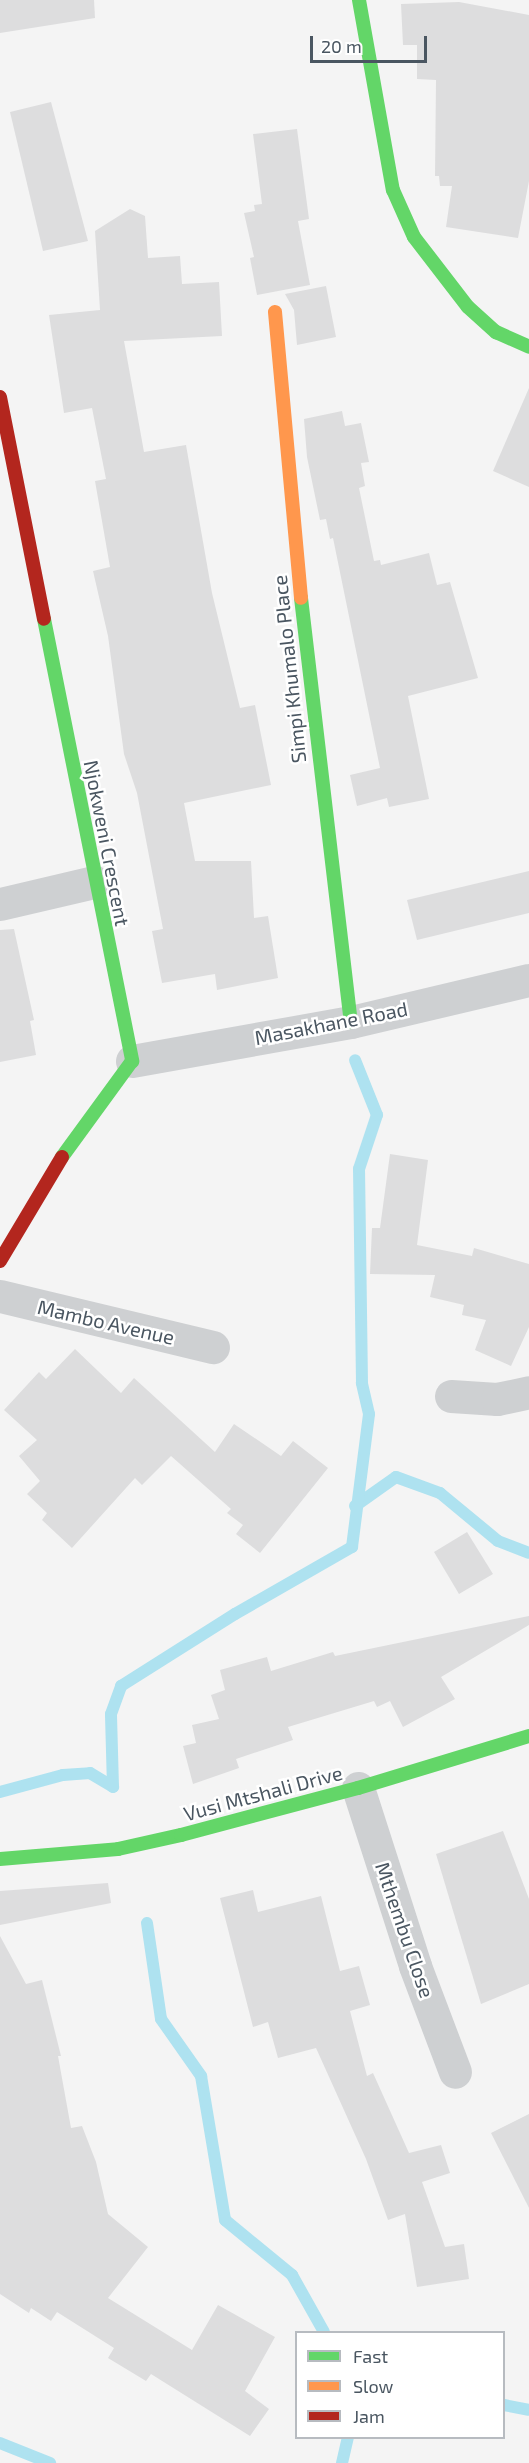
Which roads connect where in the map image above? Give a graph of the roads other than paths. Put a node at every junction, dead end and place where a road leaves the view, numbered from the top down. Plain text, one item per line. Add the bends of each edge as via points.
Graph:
1 (359, 0) edge
2 (275, 312) dead end
3 (529, 347) edge
4 (0, 397) edge
5 (94, 882) junction
6 (0, 904) edge
7 (529, 980) edge
8 (351, 1022) junction
9 (132, 1060) junction
10 (0, 1261) edge
11 (0, 1296) edge
12 (213, 1347) dead end
13 (529, 1392) edge
14 (451, 1396) dead end
15 (529, 1736) edge
16 (358, 1788) junction
17 (0, 1859) edge
18 (455, 2072) dead end

1 - 3 street via 393,190 414,237 468,307 496,332
2 - 8 street, Simpi Khumalo Place via 311,708
4 - 5 street, Njokweni Crescent
5 - 6 street
5 - 9 street, Njokweni Crescent
7 - 8 street, Masakhane Road
8 - 9 street, Masakhane Road
9 - 10 street via 66,1151
11 - 12 street, Mambo Avenue
13 - 14 street via 497,1399
15 - 16 street, Vusi Mtshali Drive
16 - 17 street, Vusi Mtshali Drive via 118,1849
16 - 18 street, Mthembu Close via 415,1966

